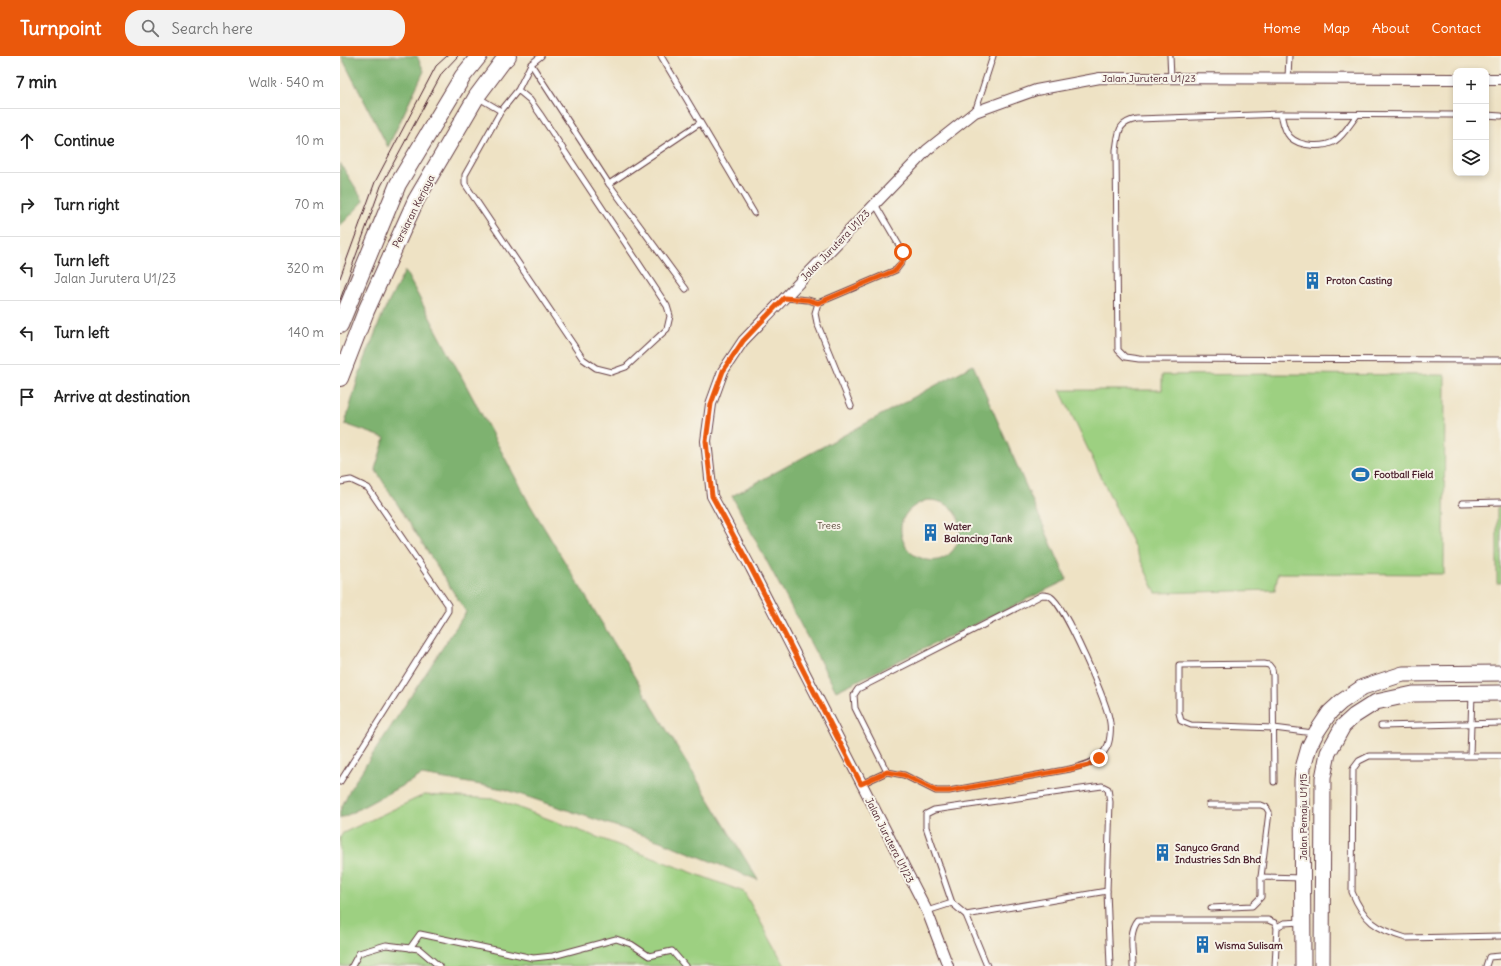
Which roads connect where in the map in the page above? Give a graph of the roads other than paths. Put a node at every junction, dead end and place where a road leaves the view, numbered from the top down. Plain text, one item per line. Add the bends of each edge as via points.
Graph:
1 (479, 56) edge
2 (508, 56) edge
3 (541, 56) edge
4 (661, 56) edge
5 (993, 56) edge
6 (1170, 56) edge
7 (1289, 56) edge
8 (531, 64) junction
9 (1171, 78) junction
10 (1288, 78) junction
11 (1453, 78) edge
12 (1489, 79) edge
13 (1501, 79) edge
14 (518, 90) junction
15 (477, 96) junction
16 (501, 111) junction
17 (975, 112) junction
18 (1281, 114) junction
19 (1357, 115) junction
20 (1453, 115) edge
21 (1489, 116) edge
22 (1501, 116) edge
23 (700, 123) junction
24 (609, 184) junction
25 (875, 204) junction
26 (754, 213) dead end
27 (686, 289) dead end
28 (784, 298) junction
29 (818, 303) junction
30 (340, 325) edge
31 (1501, 360) edge
32 (340, 378) edge
33 (851, 406) dead end
34 (340, 482) edge
35 (1501, 502) edge
36 (1462, 503) dead end
37 (1501, 672) edge
38 (1472, 693) junction
39 (1501, 693) edge
40 (1501, 723) edge
41 (1471, 724) junction
42 (1381, 726) dead end
43 (1274, 728) junction
44 (1316, 733) junction
45 (1470, 756) junction
46 (1501, 756) edge
47 (887, 772) junction
48 (340, 782) edge
49 (1274, 782) dead end
50 (861, 784) junction
51 (1209, 805) dead end
52 (1261, 877) junction
53 (1303, 878) junction
54 (1107, 891) junction
55 (952, 903) junction
56 (1211, 908) dead end
57 (927, 911) junction
58 (966, 915) junction
59 (1303, 922) junction
60 (1278, 927) junction
61 (1501, 936) edge
62 (410, 948) junction
63 (1501, 956) edge
64 (352, 966) edge
65 (439, 966) edge
66 (685, 966) edge
67 (948, 966) edge
68 (987, 966) edge
69 (1110, 966) edge
70 (1133, 966) edge
71 (1275, 966) edge
72 (1303, 966) edge
73 (1322, 966) edge
74 (1486, 966) edge

1 - 30 main road via 463,76 398,184
2 - 15 main road, Persiaran Kerjaya
3 - 8 lane
4 - 23 lane
5 - 17 lane
6 - 9 lane
7 - 10 lane
8 - 14 lane
8 - 24 lane
9 - 10 street, Jalan Jurutera U1/23
9 - 17 street, Jalan Jurutera U1/23 via 1100,78 1036,90
10 - 11 street, Jalan Jurutera U1/23
12 - 13 street
14 - 16 lane
14 - 16 lane via 530,100 540,114 667,306 670,316 667,329 626,367 612,372 596,368 583,359 465,184 465,175
15 - 16 lane
15 - 32 main road, Persiaran Kerjaya via 416,200 366,311
17 - 25 street, Jalan Jurutera U1/23 via 927,150
18 - 19 lane
18 - 19 lane via 1291,138 1306,145 1325,145 1334,142
18 - 31 lane via 1137,119 1127,121 1119,129 1116,150 1118,350 1125,357 1139,359
19 - 20 lane
21 - 22 lane
23 - 24 lane
23 - 26 lane
24 - 27 lane
25 - 28 street, Jalan Jurutera U1/23
25 - 29 lane via 903,252 902,262 896,270
28 - 29 lane
28 - 50 street, Jalan Jurutera U1/23 via 743,341 723,371 711,404 706,441 712,496
29 - 33 lane via 815,313 817,323
34 - 48 lane via 351,480 368,488 448,605 448,611
35 - 36 lane
37 - 44 street, Jalan Pemaju U1/15 via 1403,674 1363,687 1330,712
38 - 39 street, Jalan Pemaju U1/15
38 - 41 lane
38 - 73 street, Jalan Pemaju U1/15 via 1413,694 1376,702 1354,716 1343,726 1334,740 1328,753 1323,778
40 - 41 lane
41 - 42 lane
41 - 45 lane
43 - 43 lane via 1190,725 1181,721 1179,665 1269,665 1273,675
43 - 44 lane
43 - 49 lane
44 - 53 street, Jalan Pemaju U1/15 via 1303,768
45 - 46 lane
45 - 61 lane via 1369,756 1359,761 1353,769 1352,892 1359,908 1372,922 1392,934 1420,939
47 - 47 lane via 904,775 936,791 949,791 1070,769 1088,765 1099,758 1108,746 1110,723 1081,646 1058,604 1050,596 1042,595 858,688 854,695 856,708
47 - 50 lane
50 - 57 street, Jalan Jurutera U1/23
51 - 52 lane via 1266,807 1269,812
52 - 53 lane
52 - 56 lane via 1261,897 1252,906
53 - 59 street, Jalan Pemaju U1/15
54 - 55 lane via 1110,802 1108,789 1102,786 934,810 926,814 926,827
54 - 58 lane
54 - 69 lane
55 - 57 lane
55 - 58 lane
57 - 67 street, Jalan Jurutera U1/23
58 - 68 lane
59 - 60 lane via 1284,923
59 - 72 street, Jalan Pemaju U1/15
60 - 70 lane via 1275,922 1268,920 1138,920 1132,933
60 - 71 lane
62 - 64 lane via 386,946 359,952
62 - 65 lane via 419,949
62 - 66 lane via 420,934 533,958 553,956 616,939 631,944 649,956 672,951
63 - 74 lane via 1489,957

